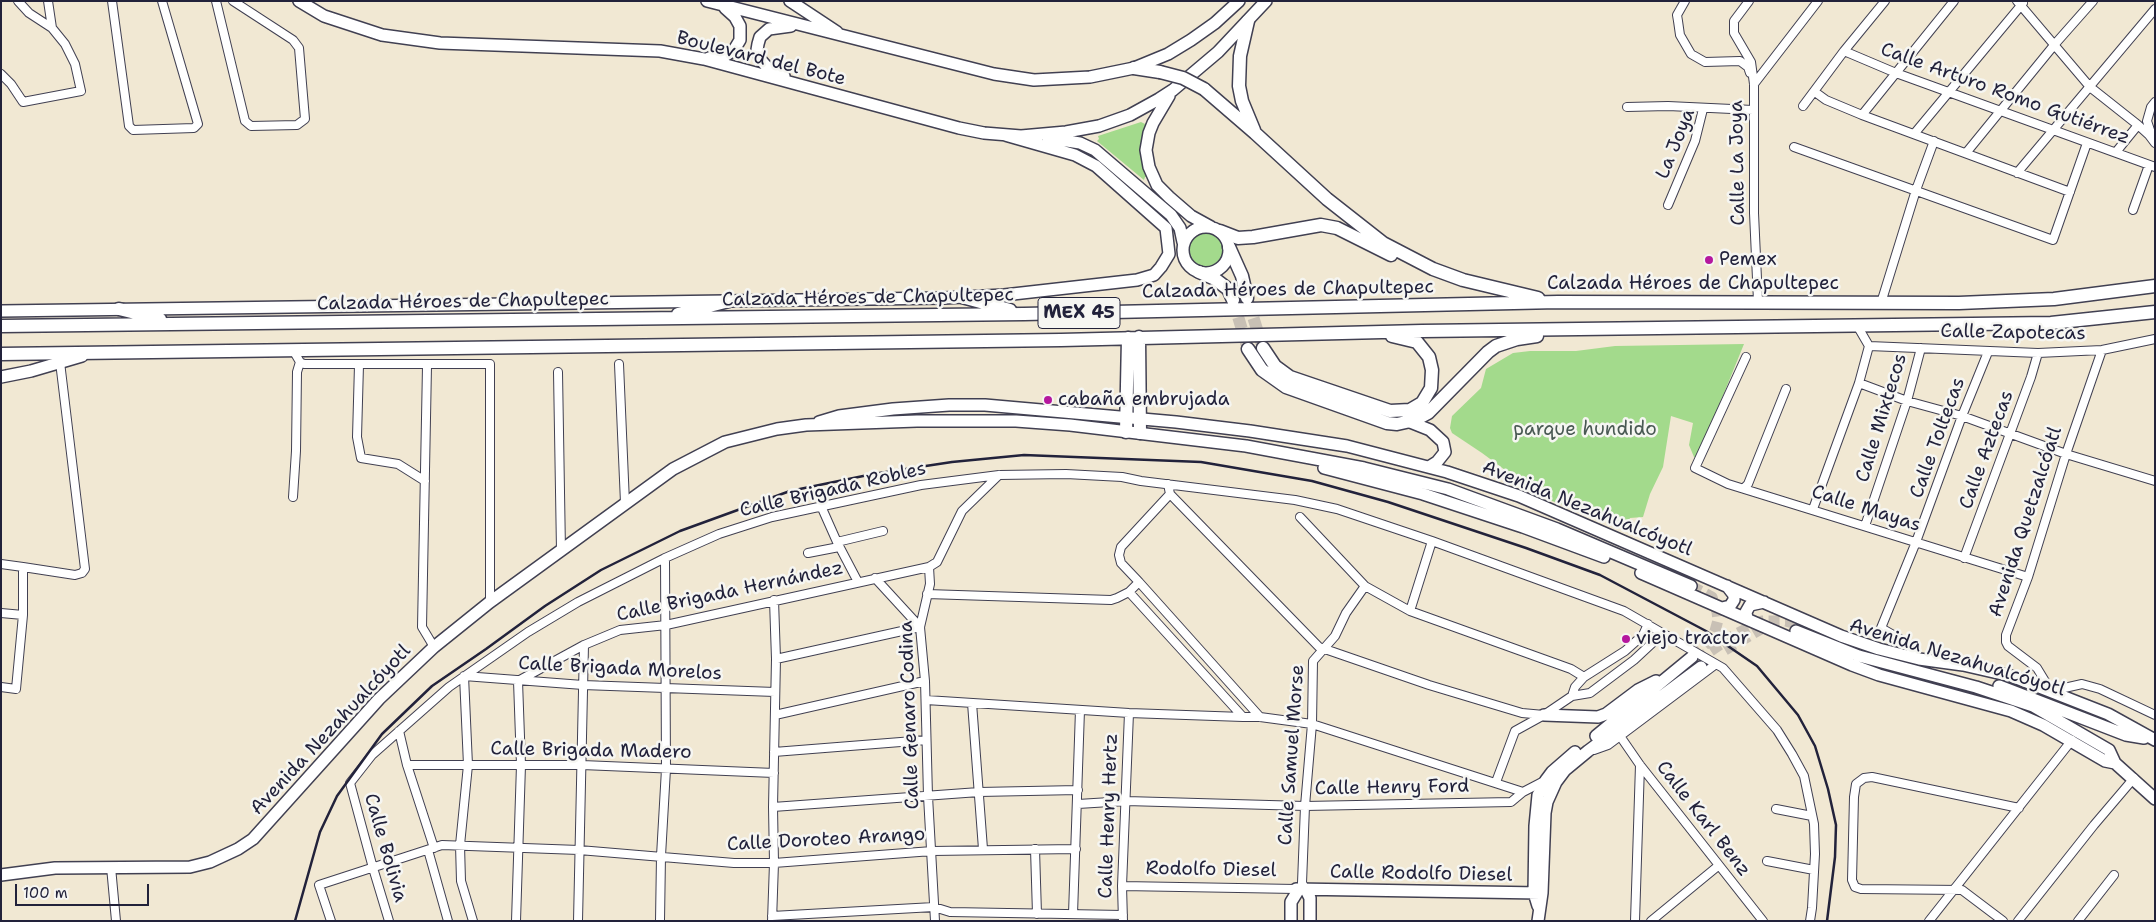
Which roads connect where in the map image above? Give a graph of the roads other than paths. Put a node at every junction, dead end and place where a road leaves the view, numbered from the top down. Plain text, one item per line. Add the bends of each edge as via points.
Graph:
1 (18, 1) edge
2 (48, 1) edge
3 (112, 1) edge
4 (162, 1) edge
5 (216, 1) edge
6 (233, 1) edge
7 (299, 1) edge
8 (707, 1) edge
9 (790, 1) edge
10 (1239, 1) edge
11 (1266, 1) edge
12 (1685, 1) edge
13 (1749, 1) edge
14 (1818, 1) edge
15 (1885, 1) edge
16 (1954, 1) edge
17 (2093, 1) edge
18 (2021, 3) edge
19 (723, 6) junction
20 (2155, 8) edge
21 (1248, 21) junction
22 (797, 25) junction
23 (52, 28) junction
24 (845, 37) junction
25 (2055, 44) junction
26 (1844, 51) junction
27 (704, 59) junction
28 (1134, 68) junction
29 (1896, 73) junction
30 (1, 74) edge
31 (1754, 84) junction
32 (2090, 87) junction
33 (808, 88) junction
34 (1176, 88) junction
35 (1949, 91) junction
36 (1815, 92) junction
37 (2155, 102) edge
38 (1802, 106) dead end
39 (1627, 107) dead end
40 (1703, 109) junction
41 (1753, 110) junction
42 (2002, 110) junction
43 (1862, 115) junction
44 (2138, 125) junction
45 (2052, 129) junction
46 (2152, 132) edge
47 (1255, 133) junction
48 (1914, 134) junction
49 (1029, 135) junction
50 (1005, 136) junction
51 (1934, 142) junction
52 (2087, 143) junction
53 (2155, 144) edge
54 (1794, 147) dead end
55 (2116, 152) junction
56 (1966, 153) junction
57 (2152, 166) edge
58 (2017, 173) junction
59 (1916, 190) junction
60 (2070, 192) junction
61 (1668, 205) dead end
62 (2133, 210) dead end
63 (1216, 229) junction
64 (1183, 243) junction
65 (1229, 247) junction
66 (1169, 254) junction
67 (1433, 269) junction
68 (1199, 272) junction
69 (2155, 286) edge
70 (962, 297) junction
71 (1247, 298) tunnel mouth
72 (1233, 300) tunnel mouth
73 (729, 301) junction
74 (1558, 302) junction
75 (1758, 302) junction
76 (1881, 303) junction
77 (119, 309) junction
78 (1, 310) edge
79 (2155, 312) edge
80 (1024, 314) junction
81 (657, 319) junction
82 (177, 324) junction
83 (1, 326) edge
84 (1858, 327) junction
85 (1586, 328) junction
86 (1375, 332) junction
87 (1133, 338) junction
88 (2155, 339) edge
89 (1869, 346) junction
90 (1263, 348) tunnel mouth
91 (1921, 348) junction
92 (1248, 349) tunnel mouth
93 (293, 350) junction
94 (2102, 350) junction
95 (92, 352) junction
96 (1988, 352) junction
97 (2038, 353) junction
98 (1, 354) edge
99 (1746, 357) dead end
100 (60, 362) junction
101 (300, 362) junction
102 (619, 364) dead end
103 (359, 365) junction
104 (427, 366) junction
105 (558, 372) dead end
106 (1, 377) edge
107 (1859, 383) junction
108 (1786, 389) dead end
109 (1908, 400) junction
110 (1962, 416) junction
111 (1128, 417) junction
112 (1141, 418) junction
113 (1176, 422) junction
114 (1410, 422) junction
115 (806, 425) junction
116 (1126, 432) junction
117 (1140, 433) junction
118 (2010, 435) junction
119 (1174, 438) junction
120 (1200, 442) junction
121 (2066, 454) junction
122 (1430, 467) junction
123 (999, 475) junction
124 (425, 481) junction
125 (2155, 481) edge
126 (1168, 484) junction
127 (1744, 488) junction
128 (1170, 494) junction
129 (293, 497) dead end
130 (625, 503) junction
131 (821, 506) junction
132 (1812, 509) junction
133 (1300, 516) dead end
134 (1865, 526) junction
135 (883, 531) dead end
136 (1432, 541) junction
137 (1916, 542) junction
138 (838, 545) junction
139 (560, 551) junction
140 (808, 553) dead end
141 (665, 558) junction
142 (1964, 558) junction
143 (1, 564) edge
144 (23, 567) junction
145 (929, 567) junction
146 (2028, 577) junction
147 (875, 578) junction
148 (858, 582) junction
149 (1139, 582) junction
150 (1365, 586) junction
151 (1691, 586) tunnel mouth
152 (1727, 586) junction
153 (1129, 592) junction
154 (927, 594) junction
155 (774, 600) junction
156 (490, 602) junction
157 (1764, 602) junction
158 (1722, 608) junction
159 (1410, 611) junction
160 (1, 613) edge
161 (23, 615) junction
162 (1747, 619) junction
163 (1648, 624) junction
164 (666, 625) junction
165 (920, 627) junction
166 (1809, 628) tunnel mouth
167 (1796, 631) tunnel mouth
168 (1663, 632) junction
169 (584, 645) junction
170 (434, 647) junction
171 (1322, 648) junction
172 (776, 659) junction
173 (1919, 659) junction
174 (1690, 663) junction
175 (1716, 664) junction
176 (464, 676) junction
177 (1584, 677) junction
178 (518, 681) junction
179 (925, 681) junction
180 (583, 685) junction
181 (1, 686) edge
182 (665, 687) junction
183 (2051, 691) junction
184 (775, 692) junction
185 (1572, 696) junction
186 (926, 700) junction
187 (972, 703) junction
188 (1080, 710) junction
189 (1129, 713) junction
190 (775, 715) junction
191 (2155, 715) edge
192 (1544, 716) junction
193 (1243, 717) junction
194 (1260, 717) junction
195 (1312, 724) junction
196 (399, 731) junction
197 (1620, 736) junction
198 (926, 740) junction
199 (2072, 740) junction
200 (2154, 741) edge
201 (774, 752) junction
202 (1588, 752) junction
203 (2116, 763) junction
204 (407, 765) junction
205 (468, 765) junction
206 (521, 765) junction
207 (1640, 765) junction
208 (582, 766) junction
209 (666, 769) junction
210 (774, 773) junction
211 (2134, 778) junction
212 (1551, 781) junction
213 (1496, 782) junction
214 (350, 783) joint
215 (1078, 790) junction
216 (979, 792) junction
217 (1523, 792) junction
218 (928, 796) junction
219 (2155, 799) edge
220 (1126, 801) junction
221 (1078, 804) junction
222 (1304, 806) junction
223 (773, 807) junction
224 (2019, 808) junction
225 (1776, 809) dead end
226 (1812, 816) junction
227 (460, 845) junction
228 (518, 847) junction
229 (431, 849) junction
230 (983, 849) junction
231 (1035, 849) junction
232 (1076, 849) junction
233 (579, 850) junction
234 (932, 851) junction
235 (661, 856) junction
236 (1767, 861) dead end
237 (774, 862) junction
238 (1718, 866) junction
239 (111, 867) junction
240 (372, 868) junction
241 (1814, 870) junction
242 (2, 875) edge
243 (2114, 875) dead end
244 (1122, 886) junction
245 (1953, 890) junction
246 (1301, 892) junction
247 (1538, 893) junction
248 (934, 907) junction
249 (1038, 914) junction
250 (1073, 914) junction
251 (1538, 915) edge
252 (1123, 918) edge
253 (772, 919) edge
254 (116, 921) edge
255 (331, 921) edge
256 (390, 921) edge
257 (448, 921) edge
258 (474, 921) edge
259 (516, 921) edge
260 (578, 921) edge
261 (660, 921) edge
262 (934, 921) edge
263 (1291, 921) edge
264 (1297, 921) edge
265 (1302, 921) edge
266 (1310, 921) edge
267 (1635, 921) edge
268 (1650, 921) edge
269 (1763, 921) edge
270 (1810, 921) edge
271 (1930, 921) edge
272 (2003, 921) edge
273 (2018, 921) edge
274 (2078, 921) edge

1 - 23 street via 29,13
2 - 23 street
3 - 4 street via 129,126 133,130 194,128 198,124
5 - 6 street via 245,121 251,126 297,124 305,119 299,48 293,40
7 - 27 main road, Boulevard del Bote via 324,16 382,35 440,43 660,51
8 - 19 main road
9 - 24 main road
10 - 28 main road via 1191,40
11 - 21 main road
12 - 31 street via 1677,15 1680,35 1691,54 1705,62 1740,61 1748,66
13 - 31 street, Calle La Joya via 1734,21 1734,33 1751,62
14 - 31 street
15 - 26 street
16 - 29 street
17 - 25 street
18 - 25 street
18 - 35 street
19 - 22 main road
19 - 27 main road via 740,26 740,40 726,55
20 - 32 street
21 - 34 main road
21 - 47 main road via 1240,56 1239,86
22 - 24 main road
22 - 33 main road via 769,29 760,37 757,50 767,67
23 - 30 street via 75,64 81,90 23,102
24 - 28 main road via 1013,78 1090,77
25 - 32 street
25 - 42 street
26 - 29 street, Calle Arturo Romo Gutiérrez
26 - 36 street
27 - 33 main road, Boulevard del Bote
28 - 47 main road, bridge via 1183,78 1204,89
29 - 35 street, Calle Arturo Romo Gutiérrez
29 - 43 street
31 - 41 street, Calle La Joya
32 - 44 street
32 - 45 street
33 - 50 main road, Boulevard del Bote via 959,128
34 - 49 main road, Boulevard del Bote via 1130,115 1100,126
34 - 63 main road via 1161,107 1149,133 1146,150 1149,167 1165,193 1191,216
35 - 42 street, Calle Arturo Romo Gutiérrez
35 - 48 street
36 - 38 street
36 - 43 street
37 - 46 street via 2147,121
39 - 40 street
40 - 41 street, La Joya
40 - 61 street, La Joya via 1695,141
41 - 75 street, Calle La Joya
42 - 45 street, Calle Arturo Romo Gutiérrez
42 - 56 street
43 - 48 street
44 - 46 street
44 - 55 street
45 - 52 street, Calle Arturo Romo Gutiérrez
45 - 58 street
46 - 53 street
47 - 67 main road via 1326,199 1383,243
48 - 51 street
49 - 50 main road, Boulevard del Bote
49 - 64 main road via 1080,143 1095,150 1172,216 1180,228
50 - 66 main road via 1075,155 1096,166 1166,228
51 - 56 street
51 - 59 street
52 - 55 street, Calle Arturo Romo Gutiérrez
52 - 60 street
54 - 59 street
55 - 57 street, Calle Arturo Romo Gutiérrez
56 - 58 street
57 - 62 street
58 - 60 street
59 - 60 street via 2053,240
59 - 76 street
63 - 64 main road via 1194,229
63 - 65 main road via 1228,241
63 - 67 main road via 1238,238 1253,238 1321,225 1337,228 1384,253
64 - 66 main road
64 - 68 main road via 1186,262
65 - 68 main road via 1226,262 1221,268
65 - 71 main road via 1242,276
66 - 70 main road via 1154,275 1137,280
67 - 74 main road via 1493,288
68 - 72 main road via 1216,279 1228,289
69 - 76 main road, Calzada Héroes de Chapultepec / MEX 45 via 2054,299
70 - 73 main road
70 - 80 main road
73 - 77 main road
73 - 81 main road
74 - 75 main road, Calzada Héroes de Chapultepec / MEX 45
74 - 80 main road, Calzada Héroes de Chapultepec / MEX 45
75 - 76 main road, Calzada Héroes de Chapultepec / MEX 45
77 - 78 main road
77 - 82 main road
79 - 84 main road, MEX 45 via 2051,323
80 - 81 main road, Calzada Héroes de Chapultepec / MEX 45
81 - 82 main road, Calzada Héroes de Chapultepec / MEX 45
82 - 83 main road, Calzada Héroes de Chapultepec / MEX 45
84 - 85 main road, MEX 45
84 - 89 street
85 - 86 main road, MEX 45
85 - 114 main road via 1517,339 1496,346 1428,412
86 - 87 main road, MEX 45
86 - 90 main road via 1418,342 1429,357 1431,388 1422,403 1410,410 1390,411 1290,377 1275,366
87 - 93 main road, MEX 45
87 - 111 main road
87 - 112 main road
88 - 94 street, Calle Zapotecas
89 - 91 street, Calle Zapotecas
89 - 107 street
91 - 96 street, Calle Zapotecas
91 - 109 street, Calle Mixtecos
92 - 114 main road via 1262,370 1286,387 1387,423
93 - 95 main road, MEX 45
93 - 101 street
94 - 97 street, Calle Zapotecas
94 - 121 street, Avenida Quetzalcóatl
95 - 98 main road, MEX 45
95 - 100 main road
96 - 97 street, Calle Zapotecas
96 - 110 street, Calle Toltecas
97 - 118 street, Calle Aztecas
99 - 127 street, Calle Mayas via 1695,468
100 - 106 main road
100 - 144 street via 85,569 82,574 75,575
101 - 103 street
101 - 129 street via 296,372
102 - 130 street
103 - 104 street
103 - 124 street via 356,436 361,458 398,464
104 - 124 street
104 - 156 street via 490,364
105 - 139 street
107 - 109 street
107 - 132 street
108 - 127 street
109 - 110 street
109 - 134 street, Calle Mixtecos
110 - 118 street
110 - 137 street, Calle Toltecas
111 - 112 main road, Avenida Nezahualcóyotl
111 - 115 main road, Avenida Nezahualcóyotl via 1017,407 949,405 856,413
111 - 116 main road
112 - 113 main road, Avenida Nezahualcóyotl
112 - 117 main road
113 - 119 main road
113 - 122 main road, Avenida Nezahualcóyotl via 1322,441
114 - 122 main road via 1430,430 1443,442 1445,452
115 - 116 main road, Avenida Nezahualcóyotl via 965,420 1053,423
115 - 130 main road, Avenida Nezahualcóyotl via 725,442 673,469
116 - 117 main road, Avenida Nezahualcóyotl
117 - 119 main road, Avenida Nezahualcóyotl
118 - 121 street
118 - 142 street, Calle Aztecas
119 - 120 main road, Avenida Nezahualcóyotl
120 - 151 main road, Avenida Nezahualcóyotl via 1220,442 1364,468 1448,489 1539,522
120 - 158 main road, Avenida Nezahualcóyotl via 1218,450 1337,471 1423,494 1610,559
121 - 125 street
121 - 146 street, Avenida Quetzalcóatl
122 - 152 main road, Avenida Nezahualcóyotl via 1519,496
123 - 126 street, Calle Brigada Robles via 1066,474
123 - 131 street, Calle Brigada Robles via 921,485
123 - 145 street via 962,511 937,562
124 - 170 street via 422,627
126 - 128 street
126 - 136 street, Calle Brigada Robles via 1295,500 1337,509
127 - 132 street, Calle Mayas
128 - 149 street via 1120,550 1121,563
128 - 171 street via 1312,642
130 - 139 main road, Avenida Nezahualcóyotl
131 - 138 street
131 - 141 street, Calle Brigada Robles via 719,534
132 - 134 street, Calle Mayas
133 - 150 street
134 - 137 street, Calle Mayas
135 - 138 street
136 - 159 street
136 - 163 street, Calle Brigada Robles via 1624,611
137 - 142 street, Calle Mayas
137 - 173 street, Calle Toltecas via 1881,628 1904,641
138 - 140 street
138 - 148 street
139 - 156 main road, Avenida Nezahualcóyotl
141 - 164 street
141 - 176 street, Calle Brigada Robles via 578,602
142 - 146 street, Calle Mayas
143 - 144 street
144 - 161 street
145 - 147 street, Calle Brigada Hernández
145 - 154 street, Calle Genaro Codina
146 - 183 street, Avenida Quetzalcóatl via 2006,642 2037,668
147 - 148 street, Calle Brigada Hernández
147 - 165 street
148 - 155 street, Calle Brigada Hernández
149 - 153 street
149 - 194 street
150 - 159 street
150 - 171 street, Calle Samuel Morse via 1335,636
152 - 157 main road, Avenida Nezahualcóyotl
152 - 158 main road via 1734,600 1730,606
153 - 154 street via 1111,600
153 - 193 street
154 - 165 street, Calle Genaro Codina
155 - 164 street, Calle Brigada Hernández
155 - 172 street
156 - 170 main road, Avenida Nezahualcóyotl
157 - 162 main road via 1748,607
157 - 173 main road, Avenida Nezahualcóyotl via 1863,644
158 - 162 main road, Avenida Nezahualcóyotl
159 - 177 street via 1571,669
160 - 161 street
161 - 181 street via 16,689
162 - 199 main road, Avenida Nezahualcóyotl via 1852,665 2011,711
163 - 168 street, Calle Brigada Robles
163 - 177 street via 1643,635 1625,651
164 - 169 street, Calle Brigada Hernández via 620,630
164 - 182 street
165 - 172 street
165 - 179 street, Calle Genaro Codina
166 - 200 main road, Avenida Nezahualcóyotl via 1881,656 1988,682 2126,735
167 - 203 main road, Avenida Nezahualcóyotl via 1859,656 1994,692 2033,706 2109,750
168 - 175 street, Calle Brigada Robles
168 - 185 street via 1634,660 1590,693
169 - 178 street, Calle Brigada Hernández
169 - 180 street
170 - 239 main road, Avenida Nezahualcóyotl via 379,699 252,839 238,849 210,862 190,866
171 - 192 street via 1429,685
171 - 195 street, Calle Samuel Morse via 1312,661
172 - 184 street
173 - 183 main road, Avenida Nezahualcóyotl via 2011,676
174 - 192 main road via 1638,690 1598,718
174 - 202 main road
174 - 212 main road via 1563,762
175 - 197 street
175 - 226 street, Calle Brigada Robles via 1777,730 1804,776
176 - 178 street, Calle Brigada Morelos
176 - 196 street, Calle Brigada Robles
176 - 205 street
177 - 185 street
178 - 180 street, Calle Brigada Morelos
178 - 206 street
179 - 186 street, Calle Genaro Codina
179 - 190 street
180 - 182 street, Calle Brigada Morelos
180 - 208 street
182 - 184 street, Calle Brigada Morelos
182 - 209 street
183 - 191 street via 2082,684
183 - 200 main road, Avenida Nezahualcóyotl via 2108,714
184 - 190 street
185 - 192 street
186 - 187 street
186 - 198 street, Calle Genaro Codina
187 - 188 street
187 - 216 street
188 - 189 street
188 - 215 street
189 - 193 street
189 - 220 street, Calle Henry Hertz
190 - 201 street
192 - 213 street via 1515,731
193 - 194 street
194 - 195 street
195 - 213 street
195 - 222 street, Calle Samuel Morse
196 - 204 street
196 - 214 street, Calle Brigada Robles via 372,755
197 - 202 street via 1608,745
197 - 207 street, Calle Karl Benz
198 - 201 street
198 - 218 street, Calle Genaro Codina
199 - 203 main road, Avenida Nezahualcóyotl via 2105,761
199 - 224 street
201 - 210 street
202 - 212 main road
203 - 211 main road, Avenida Nezahualcóyotl
204 - 205 street, Calle Brigada Madero
204 - 229 street
205 - 206 street, Calle Brigada Madero
205 - 227 street
206 - 208 street, Calle Brigada Madero
206 - 228 street
207 - 238 street, Calle Karl Benz
207 - 267 street
208 - 209 street, Calle Brigada Madero
208 - 233 street
209 - 210 street, Calle Brigada Madero
209 - 235 street
210 - 223 street
211 - 219 main road, Avenida Nezahualcóyotl
211 - 273 street
212 - 217 street, Calle Henry Ford
212 - 247 main road via 1538,795 1536,809
213 - 217 street
214 - 240 street, Calle Bolivia
215 - 216 street
215 - 221 street
216 - 218 street
216 - 230 street
217 - 222 street, Calle Henry Ford via 1511,802
218 - 223 street
218 - 234 street, Calle Genaro Codina
220 - 221 street, Calle Henry Ford
220 - 222 street, Calle Henry Ford
220 - 244 street, Calle Henry Hertz
221 - 232 street
222 - 246 street, Calle Samuel Morse
223 - 237 street
224 - 245 street
224 - 245 street via 1872,777 1856,784 1852,880 1855,887
225 - 226 street
226 - 241 street, Calle Brigada Robles
227 - 228 street, Calle Doroteo Arango
227 - 229 street, Calle Doroteo Arango
227 - 258 street via 461,881
228 - 233 street, Calle Doroteo Arango
228 - 259 street
229 - 240 street, Calle Doroteo Arango
229 - 257 street
230 - 231 street, Calle Doroteo Arango
230 - 234 street, Calle Doroteo Arango
231 - 232 street, Calle Doroteo Arango
231 - 249 street
232 - 250 street
233 - 235 street, Calle Doroteo Arango
233 - 260 street
234 - 237 street, Calle Doroteo Arango
234 - 248 street, Calle Genaro Codina
235 - 237 street, Calle Doroteo Arango via 734,863
235 - 261 street
236 - 241 street
237 - 253 street
238 - 268 street
238 - 269 street, Calle Karl Benz
239 - 242 main road, Avenida Nezahualcóyotl via 55,868
239 - 254 street
240 - 255 street, Calle Doroteo Arango via 319,885
240 - 256 street, Calle Bolivia
241 - 270 street, Calle Brigada Robles
243 - 274 street
244 - 246 street, Rodolfo Diesel
244 - 252 street, Calle Henry Hertz
245 - 271 street
245 - 272 street via 1962,890
246 - 247 main road, Calle Rodolfo Diesel
246 - 263 main road via 1291,902
246 - 264 main road, Calle Samuel Morse
246 - 265 main road, Calle Samuel Morse
246 - 266 main road via 1310,898
247 - 251 main road
248 - 249 street via 950,912
248 - 253 street
248 - 262 street, Calle Genaro Codina
249 - 250 street
250 - 252 street

